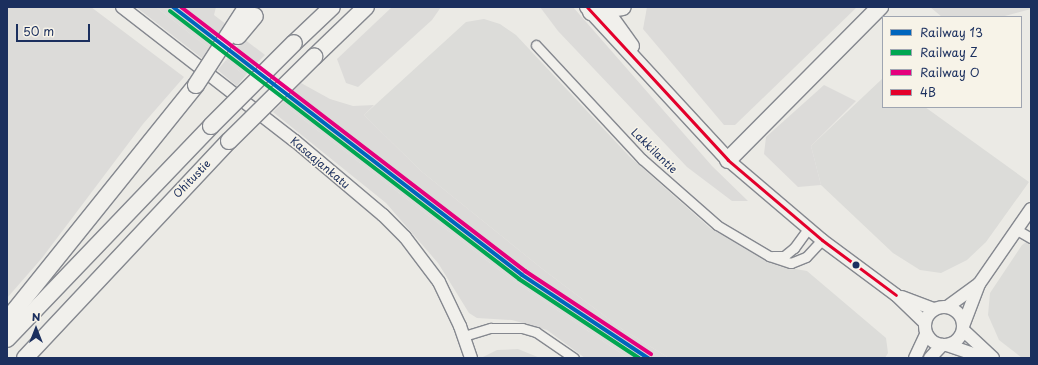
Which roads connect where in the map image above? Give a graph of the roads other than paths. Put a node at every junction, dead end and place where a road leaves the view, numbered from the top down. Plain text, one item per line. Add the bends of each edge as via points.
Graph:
1 (122, 7) edge
2 (332, 7) edge
3 (366, 7) edge
4 (880, 7) edge
5 (253, 9) edge
6 (603, 9) edge
7 (536, 46) dead end
8 (728, 160) junction
9 (1031, 209) edge
10 (808, 228) junction
11 (1017, 230) junction
12 (1031, 238) edge
13 (822, 240) junction
14 (769, 256) junction
15 (979, 284) junction
16 (896, 295) junction
17 (947, 307) junction
18 (934, 309) junction
19 (7, 320) edge
20 (963, 328) junction
21 (925, 329) junction
22 (464, 336) junction
23 (7, 339) edge
24 (945, 345) junction
25 (25, 358) edge
26 (471, 358) edge
27 (574, 358) edge
28 (915, 358) edge
29 (930, 358) edge
30 (984, 358) edge
31 (993, 358) edge

1 - 22 street, Kasaajankatu via 295,141 383,215 425,262 450,302
2 - 23 highway, bridge via 210,126
3 - 25 highway, Ohitustie, bridge via 229,141
4 - 8 highway
5 - 19 highway, bridge via 182,103
6 - 8 main road via 657,83
7 - 14 street, Lakkilantie via 642,159 717,225
8 - 10 street
9 - 11 street
10 - 13 street
10 - 14 street via 794,248 784,256
11 - 12 street
11 - 15 street
13 - 14 street, Lakkilantie via 801,261 791,263
13 - 16 street
15 - 17 street
15 - 20 street
16 - 18 street
16 - 21 street
17 - 18 street
17 - 20 street via 957,311
18 - 21 street
20 - 24 street via 956,341
20 - 31 street
21 - 24 street via 933,342
21 - 28 street
22 - 26 street, Kasaajankatu
22 - 27 street via 491,328 522,328 543,336
24 - 29 street
24 - 30 street

